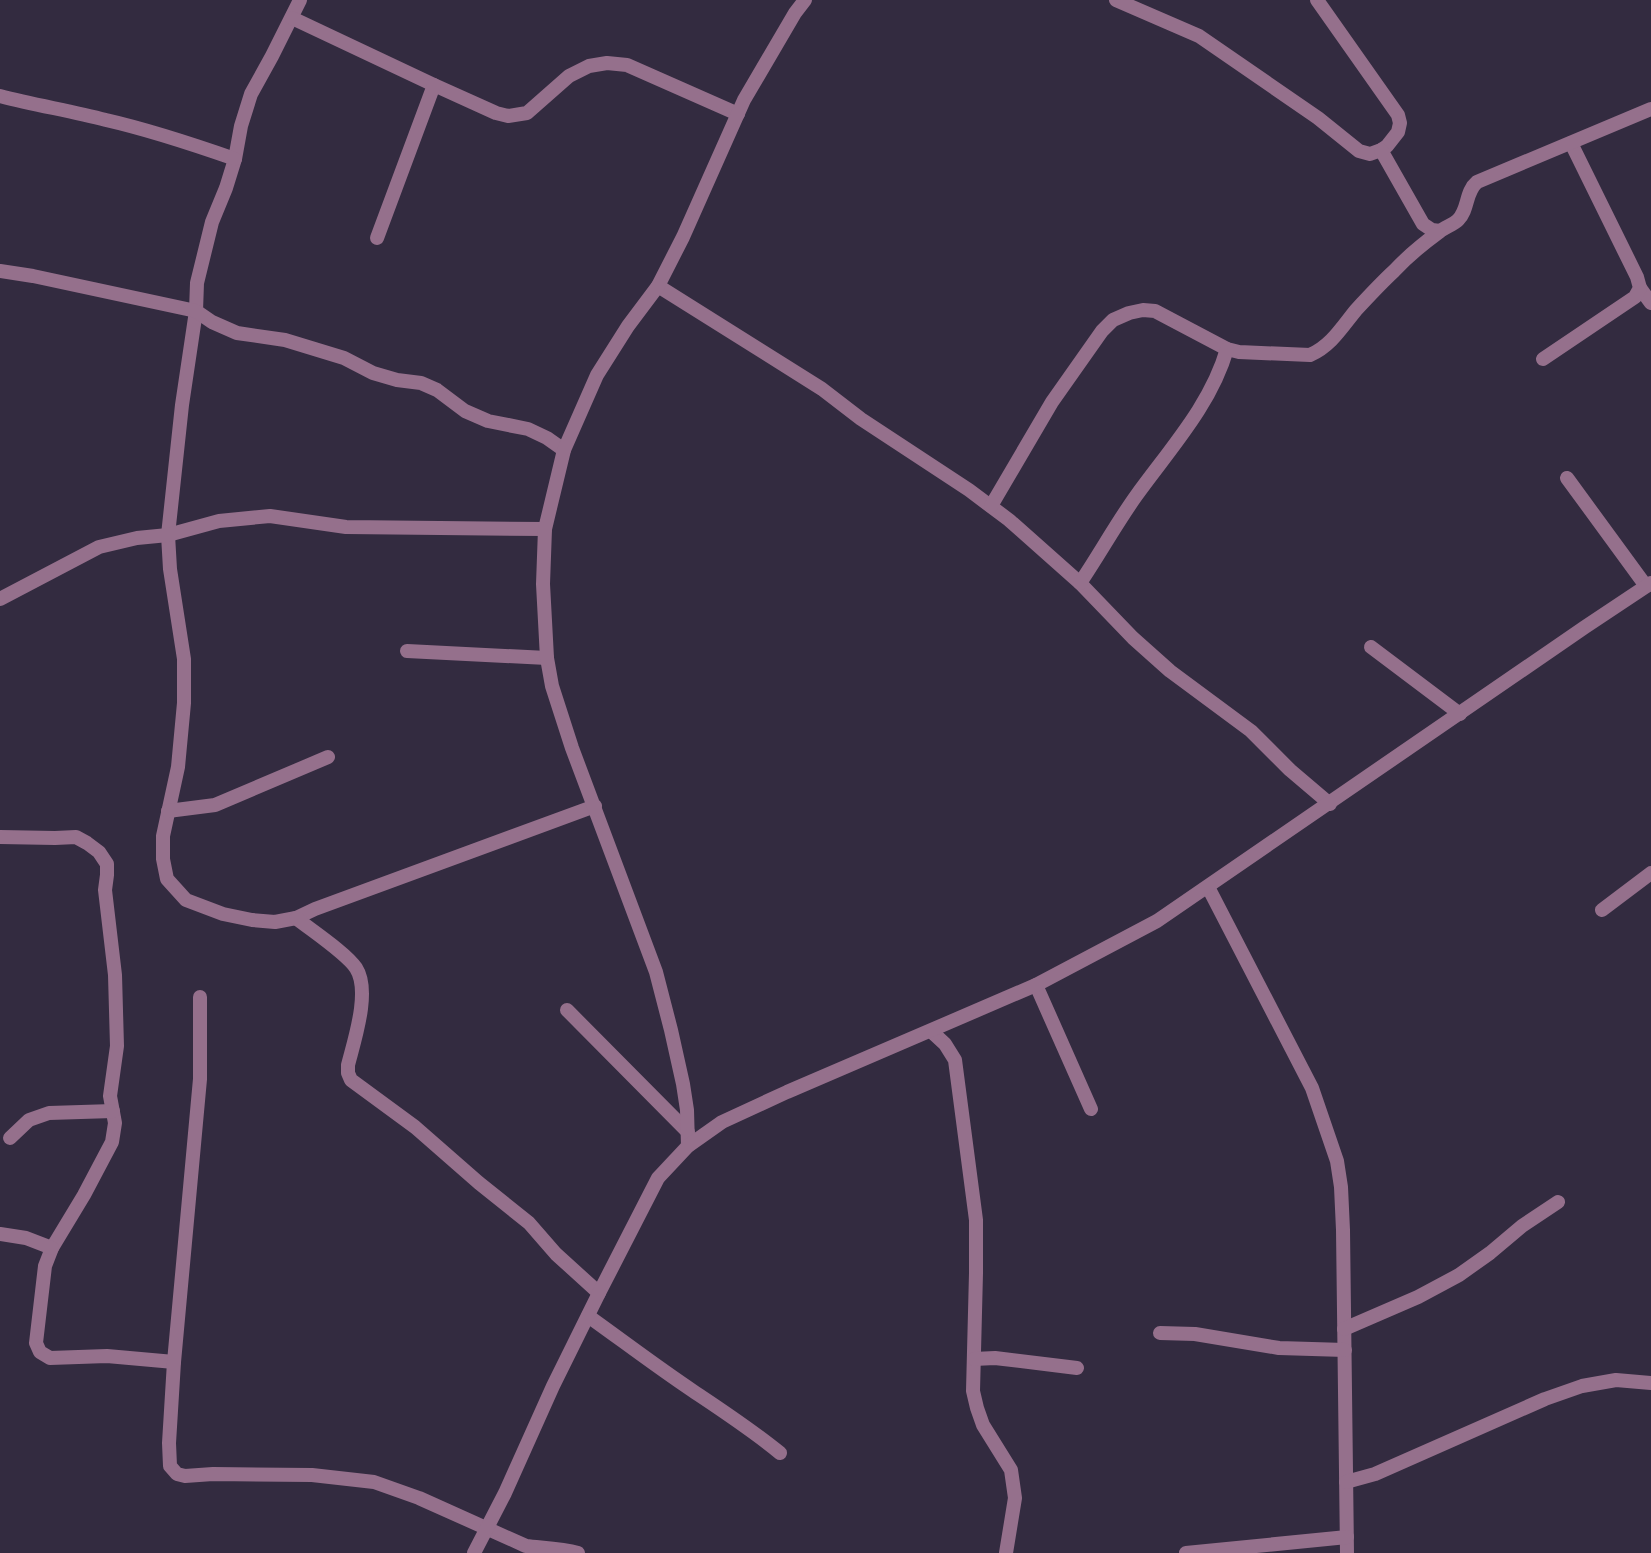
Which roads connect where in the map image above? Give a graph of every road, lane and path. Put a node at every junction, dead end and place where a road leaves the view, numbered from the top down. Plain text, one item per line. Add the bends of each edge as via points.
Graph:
1 (300, 0) edge
2 (805, 0) edge
3 (1116, 0) edge
4 (1317, 0) edge
5 (292, 18) junction
6 (434, 85) junction
7 (0, 96) edge
8 (1651, 109) edge
9 (737, 114) junction
10 (1571, 143) junction
11 (1381, 150) junction
12 (235, 159) junction
13 (1440, 231) junction
14 (377, 237) dead end
15 (0, 271) edge
16 (658, 286) junction
17 (1640, 288) junction
18 (1651, 303) edge
19 (197, 311) junction
20 (1227, 349) junction
21 (1543, 359) dead end
22 (564, 450) junction
23 (1567, 478) dead end
24 (991, 506) junction
25 (544, 529) junction
26 (168, 535) junction
27 (1080, 583) junction
28 (1649, 585) edge
29 (0, 599) edge
30 (1371, 647) dead end
31 (407, 651) dead end
32 (547, 659) junction
33 (1460, 714) junction
34 (328, 757) dead end
35 (1329, 804) junction
36 (595, 806) junction
37 (168, 811) junction
38 (0, 837) edge
39 (1651, 873) edge
40 (1208, 887) junction
41 (1602, 910) dead end
42 (296, 918) junction
43 (1036, 985) junction
44 (200, 997) dead end
45 (567, 1010) dead end
46 (931, 1031) junction
47 (1091, 1109) dead end
48 (113, 1111) junction
49 (10, 1138) dead end
50 (688, 1139) junction
51 (1558, 1202) dead end
52 (0, 1234) edge
53 (52, 1248) junction
54 (598, 1293) junction
55 (588, 1316) junction
56 (1344, 1329) junction
57 (1160, 1333) dead end
58 (1345, 1350) junction
59 (974, 1359) junction
60 (174, 1362) junction
61 (1077, 1368) dead end
62 (1651, 1383) edge
63 (780, 1453) dead end
64 (1346, 1482) junction
65 (487, 1528) junction
66 (1347, 1537) junction
67 (474, 1553) edge
68 (578, 1553) edge
69 (1006, 1553) edge
70 (1186, 1553) edge
71 (1347, 1553) edge

1 - 5 street
2 - 9 street
3 - 11 street via 1199,36 1359,151
4 - 11 street via 1398,115 1398,132
5 - 6 street
5 - 12 street via 251,94
6 - 9 street via 508,116 527,113 569,76 607,63 627,65
6 - 14 street
7 - 12 street via 118,123
8 - 10 street
9 - 16 street
10 - 13 street via 1477,182 1458,219
10 - 17 street
11 - 13 street via 1423,224
12 - 19 street via 207,240 197,284
13 - 20 street via 1395,269 1319,351 1297,356
15 - 19 street
16 - 22 street via 597,375
16 - 24 street via 822,389
17 - 18 street
17 - 21 street via 1635,298
19 - 22 street via 237,333 285,340 344,358 373,373 421,383 465,411 528,429
19 - 26 street
20 - 24 street via 1155,312 1143,310 1113,320 1052,402
20 - 27 street via 1223,366 1189,424
22 - 25 street
23 - 28 street
24 - 27 street
25 - 26 street via 346,527 270,516 219,521
25 - 32 street
26 - 29 street via 99,547
26 - 37 street via 184,659 178,767
27 - 35 street via 1170,671 1251,731
28 - 33 street
30 - 33 street
31 - 32 street
32 - 36 street via 572,748
33 - 35 street
34 - 37 street via 215,805
35 - 40 street
36 - 42 street
36 - 50 street via 656,972 683,1084
37 - 42 street via 163,836 167,879 186,900 252,920
38 - 48 street via 76,837 99,852 107,864 105,890 117,1016 110,1096
39 - 41 street
40 - 43 street via 1157,921
40 - 56 street via 1312,1088 1337,1161
42 - 54 street via 356,969 361,1013 348,1065 351,1080 529,1223
43 - 46 street
43 - 47 street
44 - 60 street via 200,1079
45 - 50 street
46 - 50 street
46 - 59 street via 955,1060 958,1081 976,1220
48 - 49 street via 49,1113 29,1120
48 - 53 street via 112,1142
50 - 54 street via 658,1178
51 - 56 street via 1459,1275
52 - 53 street
53 - 60 street via 37,1333 40,1352 50,1358 107,1356
54 - 55 street
55 - 63 street
55 - 65 street
56 - 58 street
57 - 58 street via 1279,1348
58 - 64 street
59 - 61 street
59 - 69 street via 977,1408 1011,1470 1015,1498
60 - 65 street via 169,1443 170,1466 177,1474 312,1475 374,1482
62 - 64 street via 1616,1380 1583,1386
64 - 66 street
65 - 67 street
65 - 68 street via 526,1546
66 - 70 street
66 - 71 street

